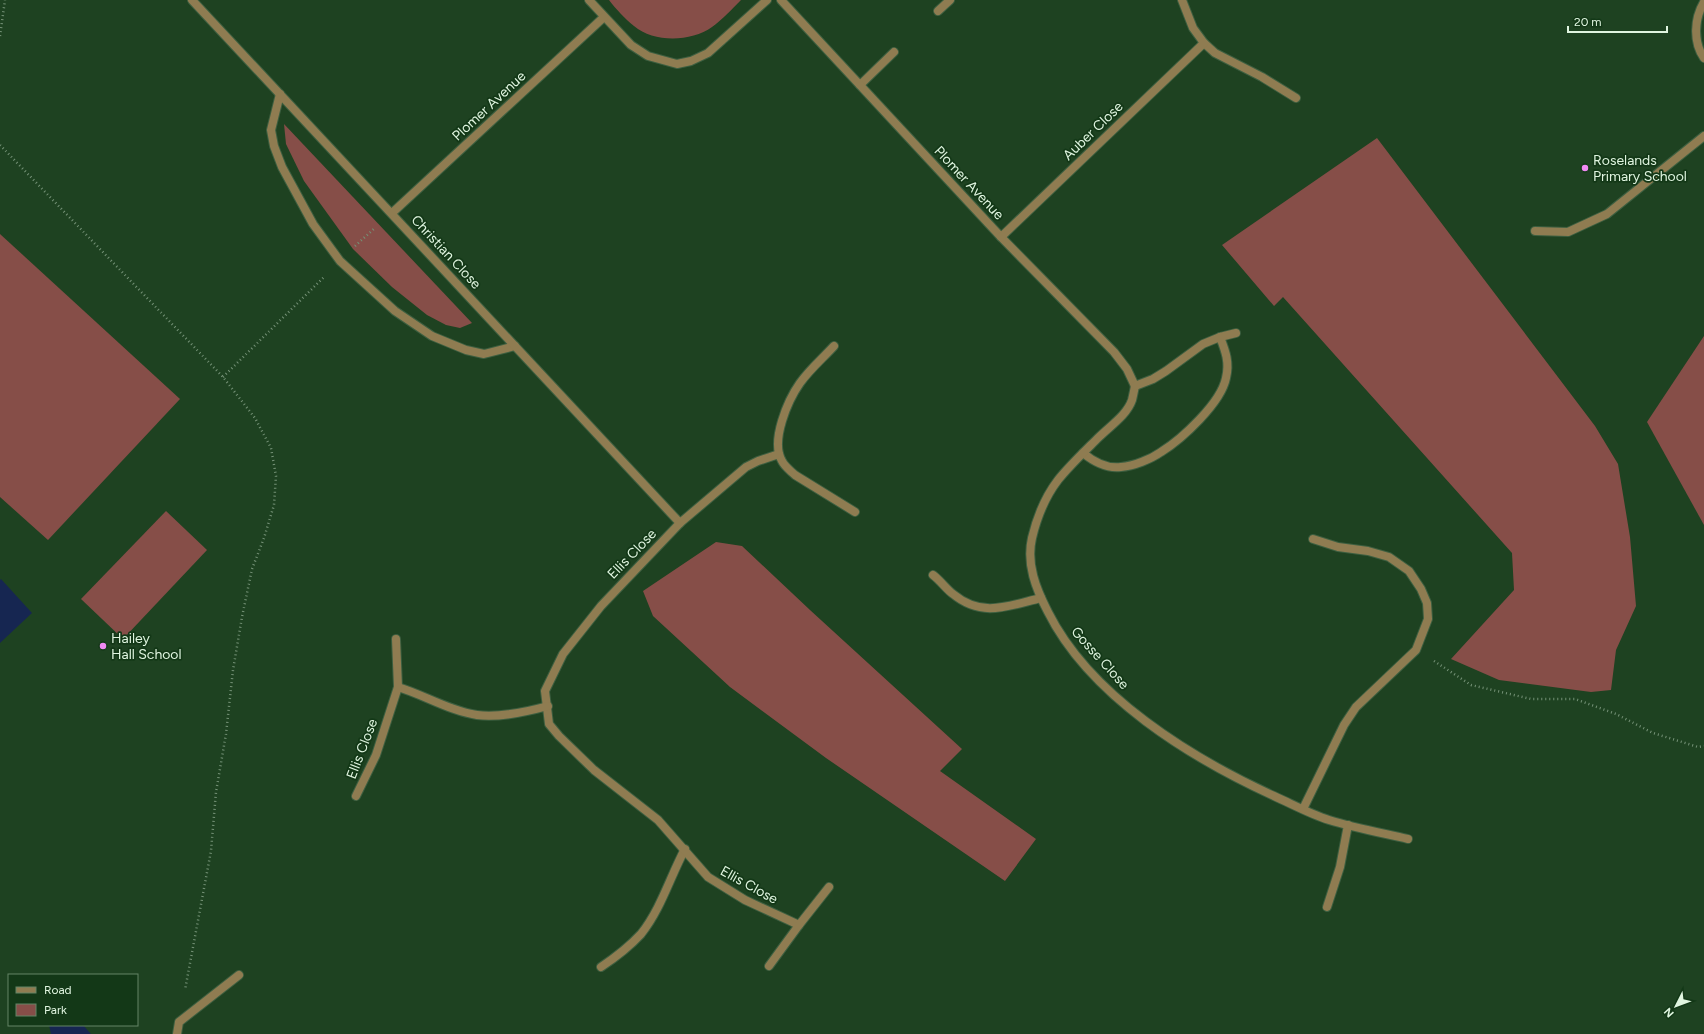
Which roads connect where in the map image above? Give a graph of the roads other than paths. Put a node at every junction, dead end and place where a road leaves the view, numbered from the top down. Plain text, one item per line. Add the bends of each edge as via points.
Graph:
1 (192, 0) edge
2 (589, 0) edge
3 (767, 0) edge
4 (781, 0) edge
5 (950, 0) edge
6 (1182, 0) edge
7 (1704, 2) edge
8 (938, 11) dead end
9 (604, 17) junction
10 (1204, 43) junction
11 (894, 52) dead end
12 (1704, 58) edge
13 (860, 85) junction
14 (280, 94) junction
15 (1296, 98) dead end
16 (1704, 136) edge
17 (392, 213) junction
18 (1535, 231) dead end
19 (1001, 237) junction
20 (1236, 333) dead end
21 (1220, 336) junction
22 (515, 346) junction
23 (834, 346) dead end
24 (1135, 386) junction
25 (1083, 453) junction
26 (779, 454) junction
27 (855, 512) dead end
28 (680, 523) junction
29 (1313, 539) dead end
30 (934, 575) dead end
31 (1041, 598) junction
32 (396, 639) dead end
33 (398, 687) junction
34 (548, 706) junction
35 (356, 796) dead end
36 (1303, 809) junction
37 (1348, 825) junction
38 (1408, 839) dead end
39 (685, 849) junction
40 (829, 887) dead end
41 (1327, 907) dead end
42 (799, 925) junction
43 (769, 966) dead end
44 (601, 967) dead end
45 (239, 975) dead end
46 (177, 1034) edge

1 - 14 street, Christian Close
2 - 9 street
3 - 9 street via 708,53 677,64 648,56 631,45
4 - 13 street, Plomer Avenue
5 - 8 street
6 - 10 street via 1193,28
7 - 12 street via 1697,20 1696,41
9 - 17 street, Plomer Avenue
10 - 15 street via 1215,53
10 - 19 street, Auber Close
11 - 13 street
13 - 19 street, Plomer Avenue
14 - 17 street, Christian Close
14 - 22 street via 271,130 279,160 302,206 340,261 395,311 432,336 466,350 484,354
16 - 18 street via 1606,214 1568,232
17 - 22 street, Christian Close
19 - 24 street, Plomer Avenue via 1114,352 1127,369
20 - 21 street
21 - 24 street via 1203,344 1153,379
21 - 25 street via 1228,357 1226,378 1218,395 1206,412 1161,453 1121,467 1104,466
22 - 28 street, Christian Close
23 - 26 street via 800,382 789,400 779,437
24 - 25 street, Gosse Close via 1132,401 1123,414
25 - 31 street, Gosse Close via 1057,481 1039,511 1031,540 1030,569
26 - 27 street via 787,468
26 - 28 street, Ellis Close via 746,467
28 - 34 street, Ellis Close via 601,606 563,654 545,691
29 - 36 street via 1338,547 1389,557 1409,571 1421,589 1427,603 1428,619 1416,650 1356,707 1344,725
30 - 31 street via 952,594 979,608 993,610
31 - 36 street, Gosse Close via 1054,624 1072,650 1133,711 1165,736 1206,762 1242,782
32 - 33 street, Ellis Close
33 - 34 street via 476,715 493,716 526,712
33 - 35 street, Ellis Close via 376,755
34 - 39 street, Ellis Close via 550,724 559,736 594,770 658,820
36 - 37 street, Gosse Close
37 - 38 street, Gosse Close
37 - 41 street via 1340,867
39 - 42 street, Ellis Close via 708,877 745,900
39 - 44 street via 664,895 642,933
40 - 42 street
42 - 43 street
45 - 46 street via 179,1022

